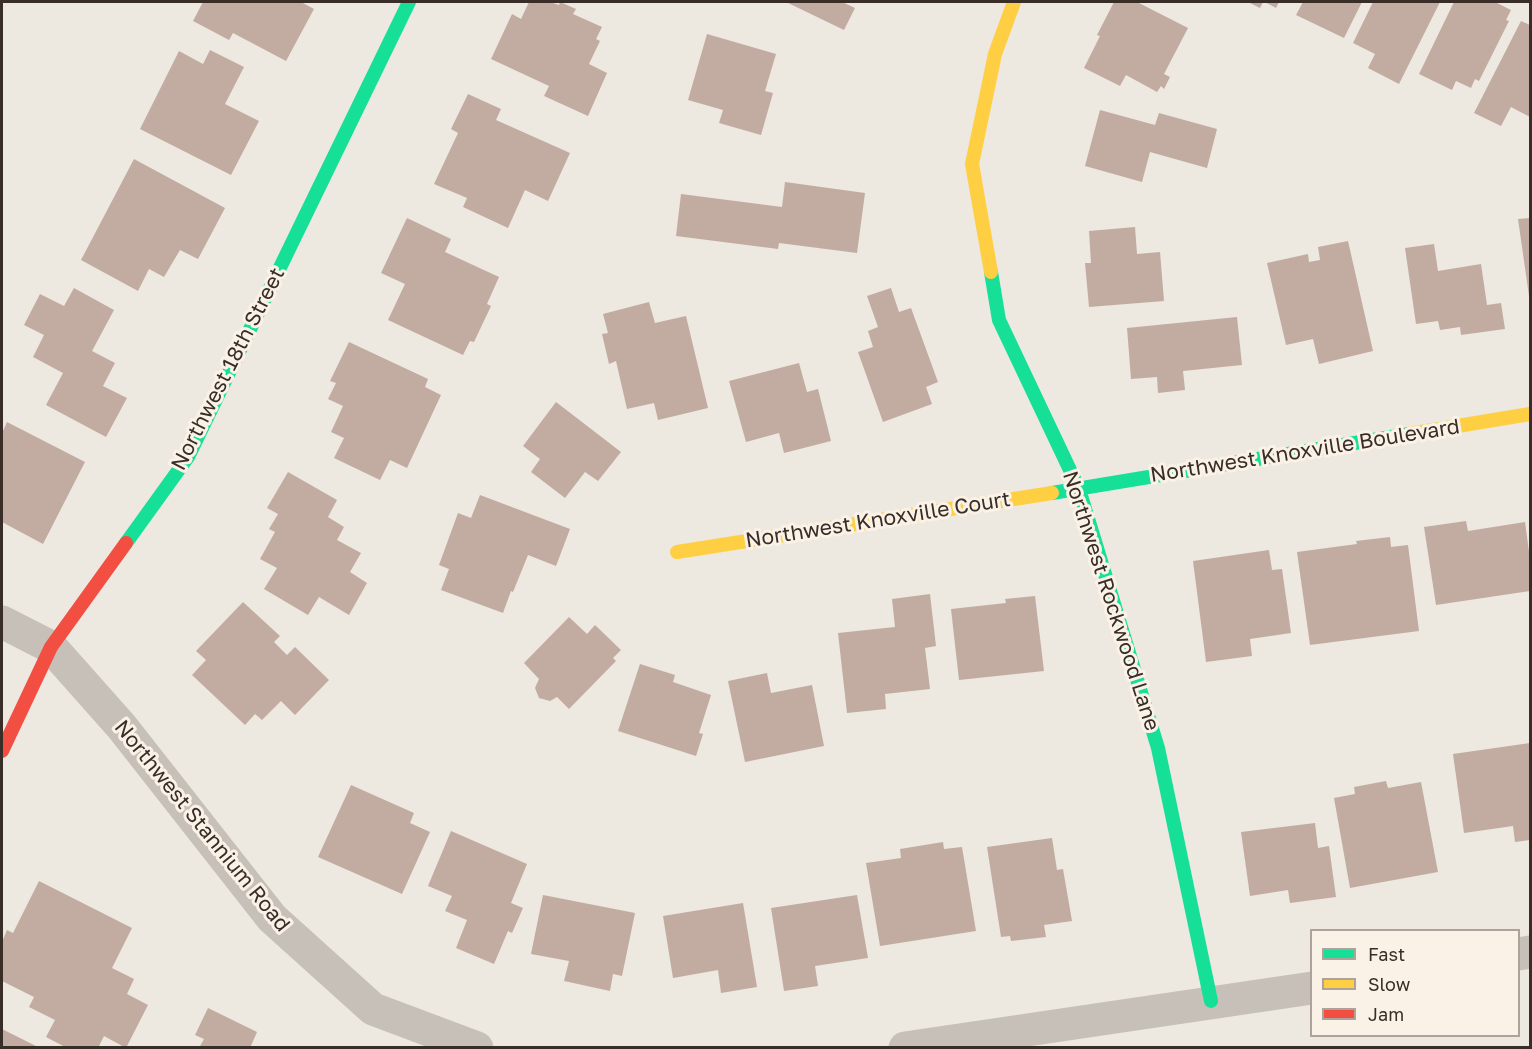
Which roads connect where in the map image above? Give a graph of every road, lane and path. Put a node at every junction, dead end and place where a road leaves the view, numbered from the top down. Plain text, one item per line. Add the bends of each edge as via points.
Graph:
1 (409, 2) edge
2 (1014, 2) edge
3 (1530, 414) edge
4 (1079, 489) junction
5 (677, 552) dead end
6 (2, 622) edge
7 (51, 647) junction
8 (2, 751) edge
9 (1310, 988) edge
10 (1211, 1001) junction
11 (477, 1047) edge
12 (905, 1047) edge

1 - 7 street, Northwest 18th Street via 188,457
2 - 4 street, Northwest Rockwood Lane via 995,54 972,164 999,320
3 - 4 street, Northwest Knoxville Boulevard
4 - 5 street, Northwest Knoxville Court
4 - 10 street, Northwest Rockwood Lane via 1158,748
6 - 7 street, Northwest Stannium Road
7 - 8 street, Northwest 18th Street
7 - 11 street, Northwest Stannium Road via 122,727 272,918 373,1009
9 - 10 street
10 - 12 street

